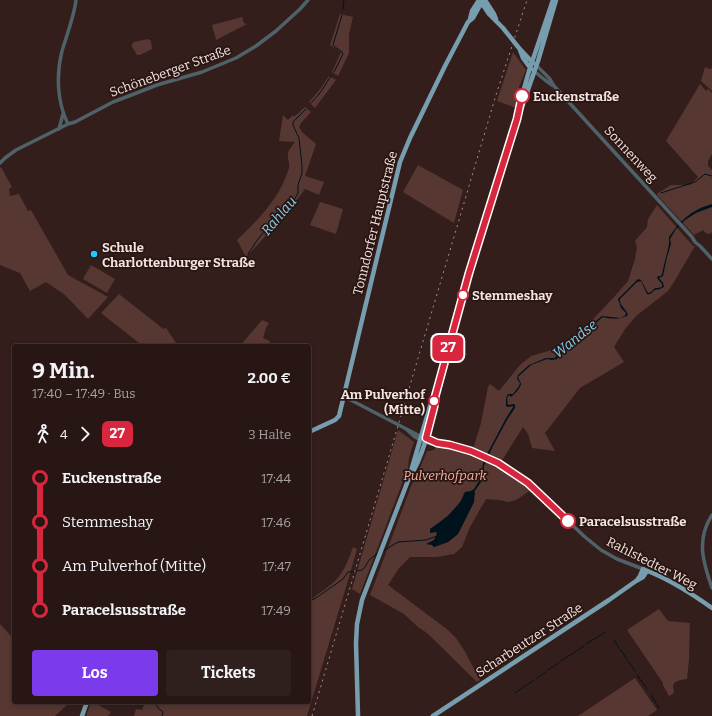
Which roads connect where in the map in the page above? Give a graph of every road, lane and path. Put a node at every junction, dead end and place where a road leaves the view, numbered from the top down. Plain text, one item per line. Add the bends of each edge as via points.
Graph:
1 (76, 0) edge
2 (308, 0) edge
3 (553, 0) edge
4 (556, 0) edge
5 (482, 1) edge
6 (519, 48) junction
7 (532, 61) junction
8 (536, 65) junction
9 (532, 69) junction
10 (554, 86) junction
11 (63, 113) junction
12 (68, 124) junction
13 (59, 129) junction
14 (1, 162) edge
15 (712, 259) edge
16 (343, 396) junction
17 (311, 431) edge
18 (423, 439) junction
19 (712, 515) edge
20 (645, 570) junction
21 (712, 588) edge
22 (712, 608) edge
23 (86, 704) edge
24 (82, 716) edge
25 (358, 716) edge
26 (433, 716) edge

1 - 11 street via 59,68 59,92
2 - 12 street, Schöneberger Straße via 286,23 243,54 215,67 157,85 103,106
3 - 7 main road
4 - 8 main road
5 - 6 main road, Sonnenweg
5 - 16 main road, Tonndorfer Hauptstraße via 472,11 400,162
6 - 7 main road, Sonnenweg
6 - 9 main road, Sonnenweg via 522,58
7 - 8 main road, Sonnenweg
7 - 9 main road
8 - 9 main road
8 - 10 street, Sonnenweg
9 - 10 street, Sonnenweg
9 - 18 main road via 468,277 434,407
10 - 15 street, Sonnenweg
11 - 12 street
11 - 13 street
12 - 13 street, Schöneberger Straße
13 - 14 street, Schöneberger Straße via 21,148
16 - 17 main road, Tonndorfer Hauptstraße via 337,418
16 - 18 street, Rahlstedter Weg
18 - 20 street, Rahlstedter Weg via 464,449 498,463 522,479 601,550 617,560
18 - 25 main road via 413,472 362,600 356,643
19 - 21 street via 705,528 702,546 704,564
20 - 22 main road, Rahlstedter Weg via 692,594
20 - 26 main road, Scharbeutzer Straße via 636,581 609,600
23 - 24 main road

